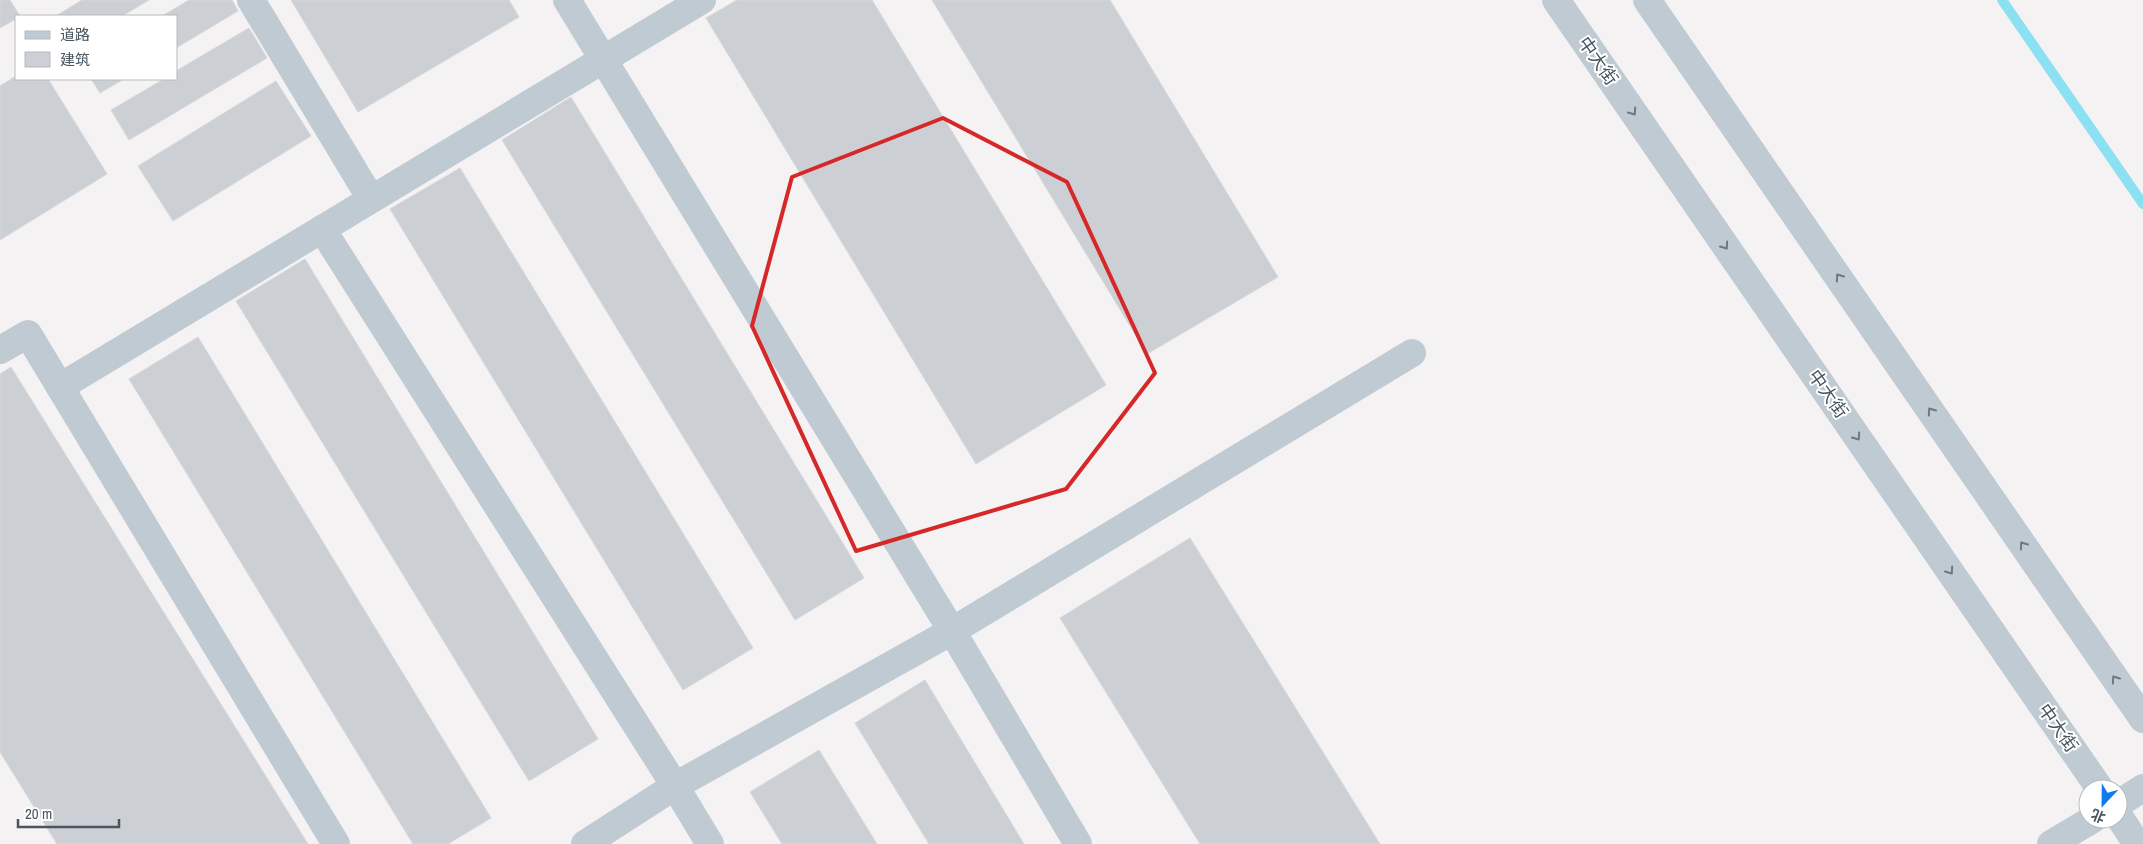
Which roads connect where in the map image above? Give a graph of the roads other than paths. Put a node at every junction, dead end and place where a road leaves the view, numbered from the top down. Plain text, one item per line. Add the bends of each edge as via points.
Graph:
1 (251, 0) edge
2 (567, 0) edge
3 (702, 0) edge
4 (1556, 0) edge
5 (1648, 0) edge
6 (603, 60) junction
7 (371, 200) junction
8 (322, 229) junction
9 (0, 350) edge
10 (1412, 353) dead end
11 (60, 387) junction
12 (952, 631) junction
13 (2143, 719) edge
14 (2093, 779) edge
15 (674, 786) junction
16 (2143, 788) edge
17 (2128, 798) edge
18 (2078, 828) edge
19 (2127, 829) edge
20 (336, 844) edge
21 (585, 844) edge
22 (710, 844) edge
23 (1078, 844) edge
24 (2051, 844) edge
25 (2137, 844) edge

1 - 7 street
2 - 6 street
3 - 6 street
4 -> 14 street, 中大街
13 -> 5 street
6 - 7 street
6 - 12 street
7 - 8 street
8 - 11 street
8 - 15 street
9 - 11 street via 28,334
10 - 12 street
11 - 20 street
12 - 15 street
12 - 23 street
15 - 21 street
15 - 22 street
16 - 17 street
18 - 24 street
19 - 25 street

